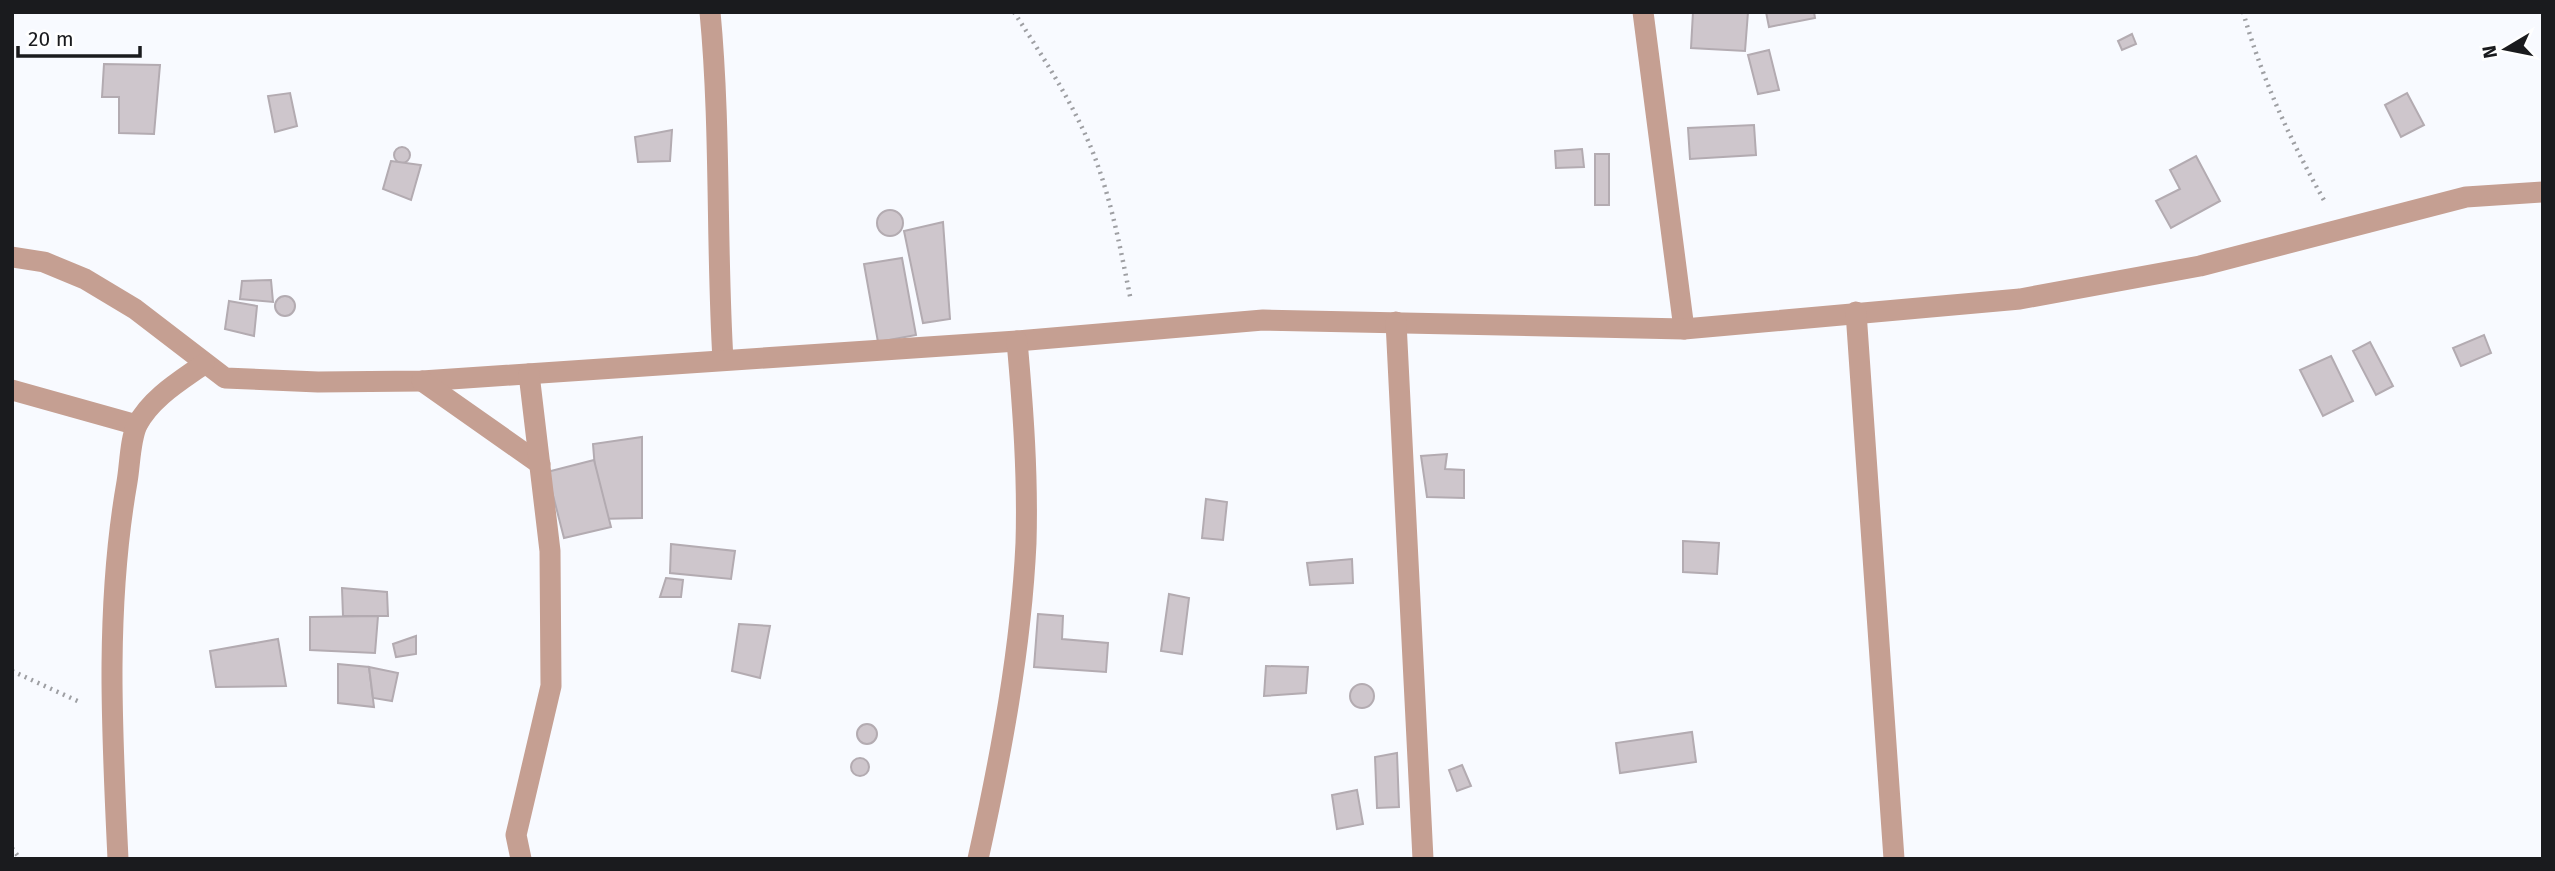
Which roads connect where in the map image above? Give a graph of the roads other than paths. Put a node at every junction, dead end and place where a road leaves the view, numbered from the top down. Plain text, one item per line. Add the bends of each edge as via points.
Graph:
1 (710, 12) edge
2 (1643, 12) edge
3 (2543, 192) edge
4 (12, 257) edge
5 (1856, 312) junction
6 (1396, 322) junction
7 (1684, 329) junction
8 (1017, 341) junction
9 (723, 360) junction
10 (204, 364) junction
11 (529, 374) junction
12 (422, 381) junction
13 (12, 390) edge
14 (137, 425) junction
15 (540, 464) junction
16 (118, 859) edge
17 (521, 859) edge
18 (978, 859) edge
19 (1423, 859) edge
20 (1894, 859) edge

1 - 9 street
2 - 7 street
3 - 5 street via 2466,197 2200,266 2020,299
4 - 10 street via 44,262 85,279 135,309
5 - 7 street
5 - 20 street
6 - 7 street
6 - 8 street via 1263,320
6 - 19 street
8 - 9 street
8 - 18 street via 1026,443 1026,543 1016,647
9 - 11 street
10 - 12 street via 225,378 245,381
10 - 14 street via 165,392
11 - 12 street
11 - 15 street
12 - 15 street
13 - 14 street
14 - 16 street via 121,514 113,612 111,716
15 - 17 street via 550,551 551,687 516,835

